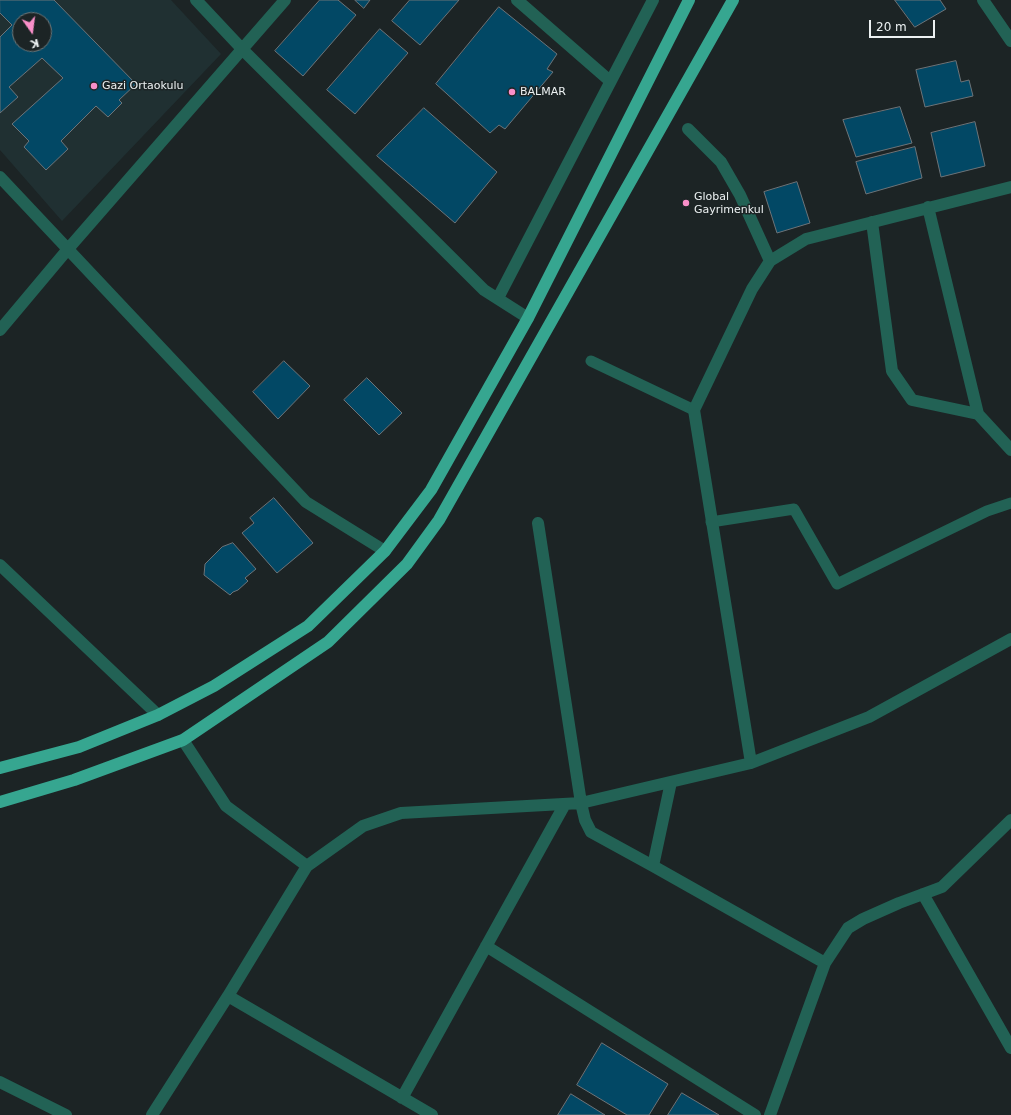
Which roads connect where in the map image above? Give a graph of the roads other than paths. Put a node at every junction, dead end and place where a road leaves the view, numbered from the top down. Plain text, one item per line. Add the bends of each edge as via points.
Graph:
1 (196, 0) edge
2 (285, 0) edge
3 (516, 0) edge
4 (653, 0) edge
5 (689, 0) edge
6 (733, 0) edge
7 (983, 0) edge
8 (1006, 23) edge
9 (1011, 41) edge
10 (243, 50) junction
11 (610, 81) junction
12 (688, 129) dead end
13 (0, 178) edge
14 (1011, 186) edge
15 (928, 208) junction
16 (872, 222) junction
17 (68, 249) junction
18 (770, 261) junction
19 (498, 298) junction
20 (528, 318) junction
21 (0, 330) edge
22 (590, 361) dead end
23 (694, 410) junction
24 (978, 414) junction
25 (1011, 450) edge
26 (1011, 503) edge
27 (711, 522) junction
28 (538, 523) dead end
29 (385, 551) junction
30 (0, 565) edge
31 (1011, 638) edge
32 (158, 715) junction
33 (183, 740) junction
34 (751, 763) junction
35 (0, 768) edge
36 (671, 782) junction
37 (0, 802) edge
38 (581, 803) junction
39 (565, 804) junction
40 (1011, 820) edge
41 (307, 866) junction
42 (653, 866) junction
43 (923, 894) junction
44 (486, 946) junction
45 (825, 963) junction
46 (228, 996) junction
47 (1011, 1048) edge
48 (0, 1082) edge
49 (402, 1098) junction
50 (66, 1115) edge
51 (152, 1115) edge
52 (432, 1115) edge
53 (755, 1115) edge
54 (770, 1115) edge

1 - 10 street
2 - 10 street
3 - 11 street
4 - 11 street
5 - 20 highway
6 - 33 highway via 438,520 407,564 328,642
7 - 8 street
8 - 9 street
10 - 17 street
10 - 19 street via 484,290
11 - 19 street
12 - 18 street via 721,162 740,195
13 - 17 street
14 - 15 street
15 - 16 street
15 - 24 street
16 - 18 street via 806,239
16 - 24 street via 892,371 912,400
17 - 21 street
17 - 29 street via 306,502
18 - 23 street via 752,289
19 - 20 street
20 - 29 highway via 432,490
22 - 23 lane
23 - 27 street
24 - 25 street
26 - 27 lane via 987,511 837,584 794,509
27 - 34 street
28 - 38 street
29 - 32 highway via 308,626 214,686
30 - 32 street
31 - 34 street via 869,717
32 - 35 highway via 79,748
33 - 37 highway via 74,780
33 - 41 street via 226,806
34 - 36 street
36 - 38 street
36 - 42 street
38 - 39 street
38 - 42 street via 591,832
39 - 41 street via 401,813 362,826
39 - 44 street
40 - 43 street via 942,887
41 - 46 street
42 - 45 street
43 - 45 street via 863,919 848,928
43 - 47 street
44 - 49 street
44 - 53 street
45 - 54 street
46 - 49 street
46 - 51 street
48 - 50 street
49 - 52 street

